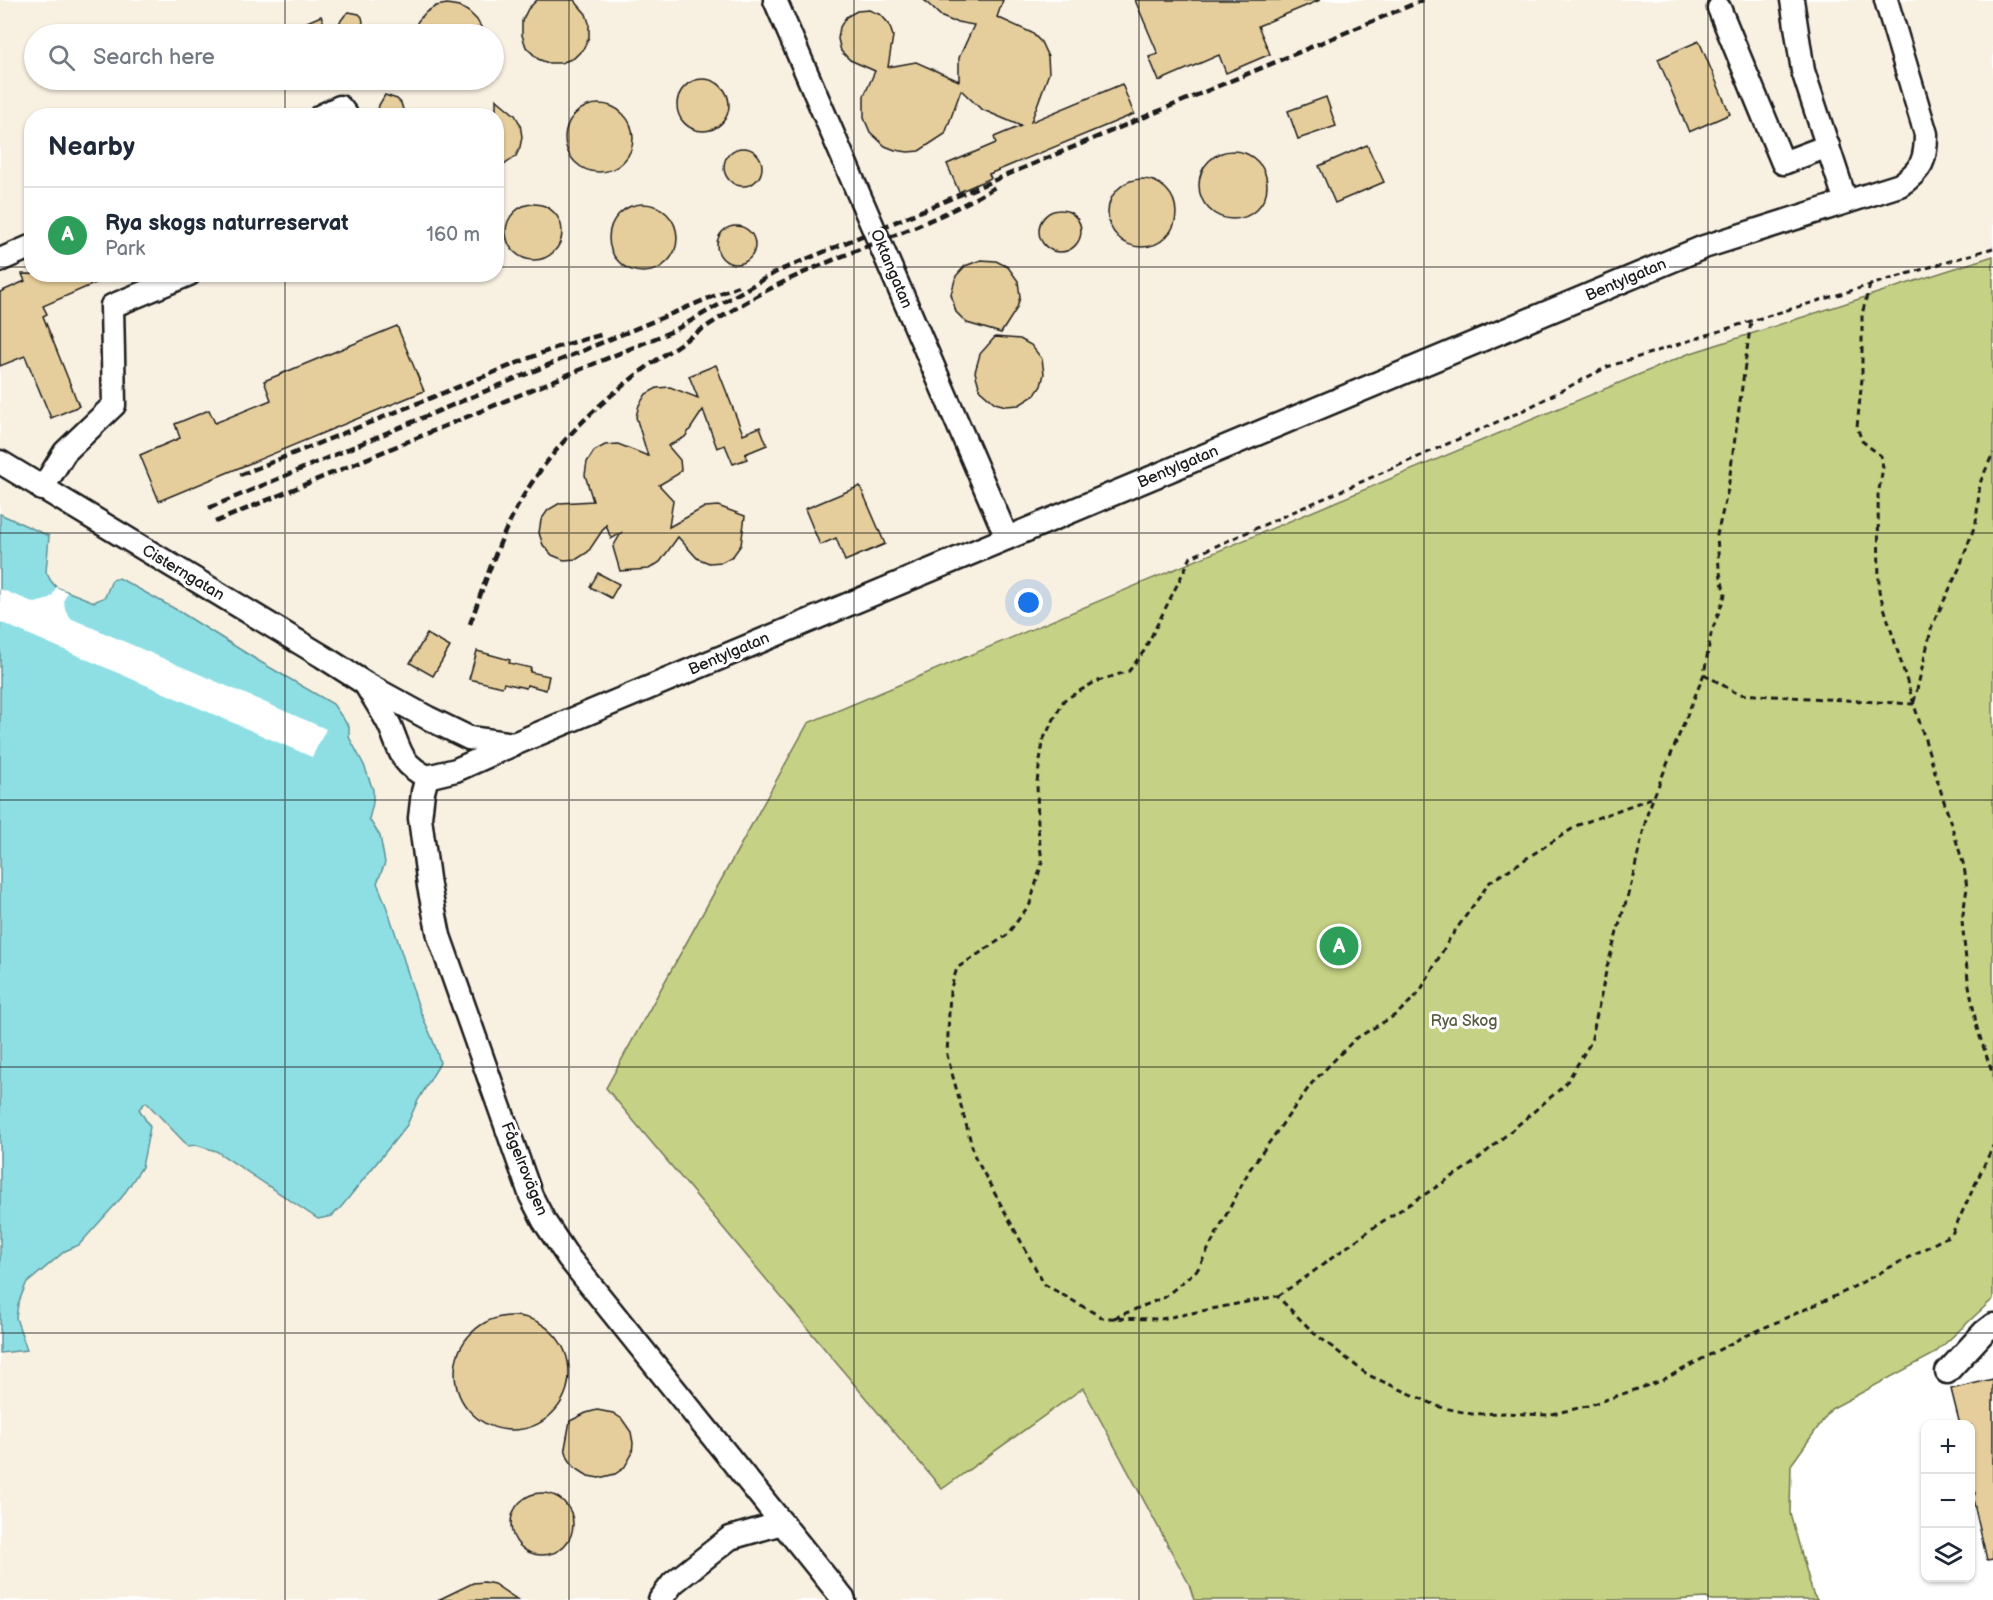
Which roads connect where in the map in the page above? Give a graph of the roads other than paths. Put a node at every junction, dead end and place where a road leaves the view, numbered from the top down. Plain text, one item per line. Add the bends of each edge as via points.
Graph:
1 (775, 0) edge
2 (1792, 0) edge
3 (1886, 0) edge
4 (1719, 8) dead end
5 (1828, 146) junction
6 (1846, 202) junction
7 (24, 250) edge
8 (0, 260) edge
9 (170, 282) edge
10 (0, 462) edge
11 (42, 489) junction
12 (1007, 538) junction
13 (366, 684) junction
14 (514, 744) junction
15 (427, 777) junction
16 (1993, 1325) edge
17 (1947, 1372) dead end
18 (782, 1523) junction
19 (660, 1600) edge
20 (844, 1600) edge

1 - 12 lane, Oktangatan
2 - 5 lane via 1803,71
3 - 6 lane, Bentylgatan via 1926,134 1926,149 1914,176
4 - 5 lane via 1783,163
5 - 6 lane
6 - 12 lane, Bentylgatan via 1704,247
7 - 8 lane
9 - 11 lane via 112,306 114,405 65,452
10 - 11 lane, Cisterngatan
11 - 13 lane, Cisterngatan
12 - 14 lane, Bentylgatan
13 - 14 lane, Cisterngatan via 469,738
13 - 15 lane, Cisterngatan via 403,759
14 - 15 lane via 456,770
15 - 18 lane, Fågelrovägen via 420,818 439,936 531,1196 568,1257
16 - 17 lane
18 - 19 lane via 730,1538 673,1583
18 - 20 lane, Fågelrovägen

